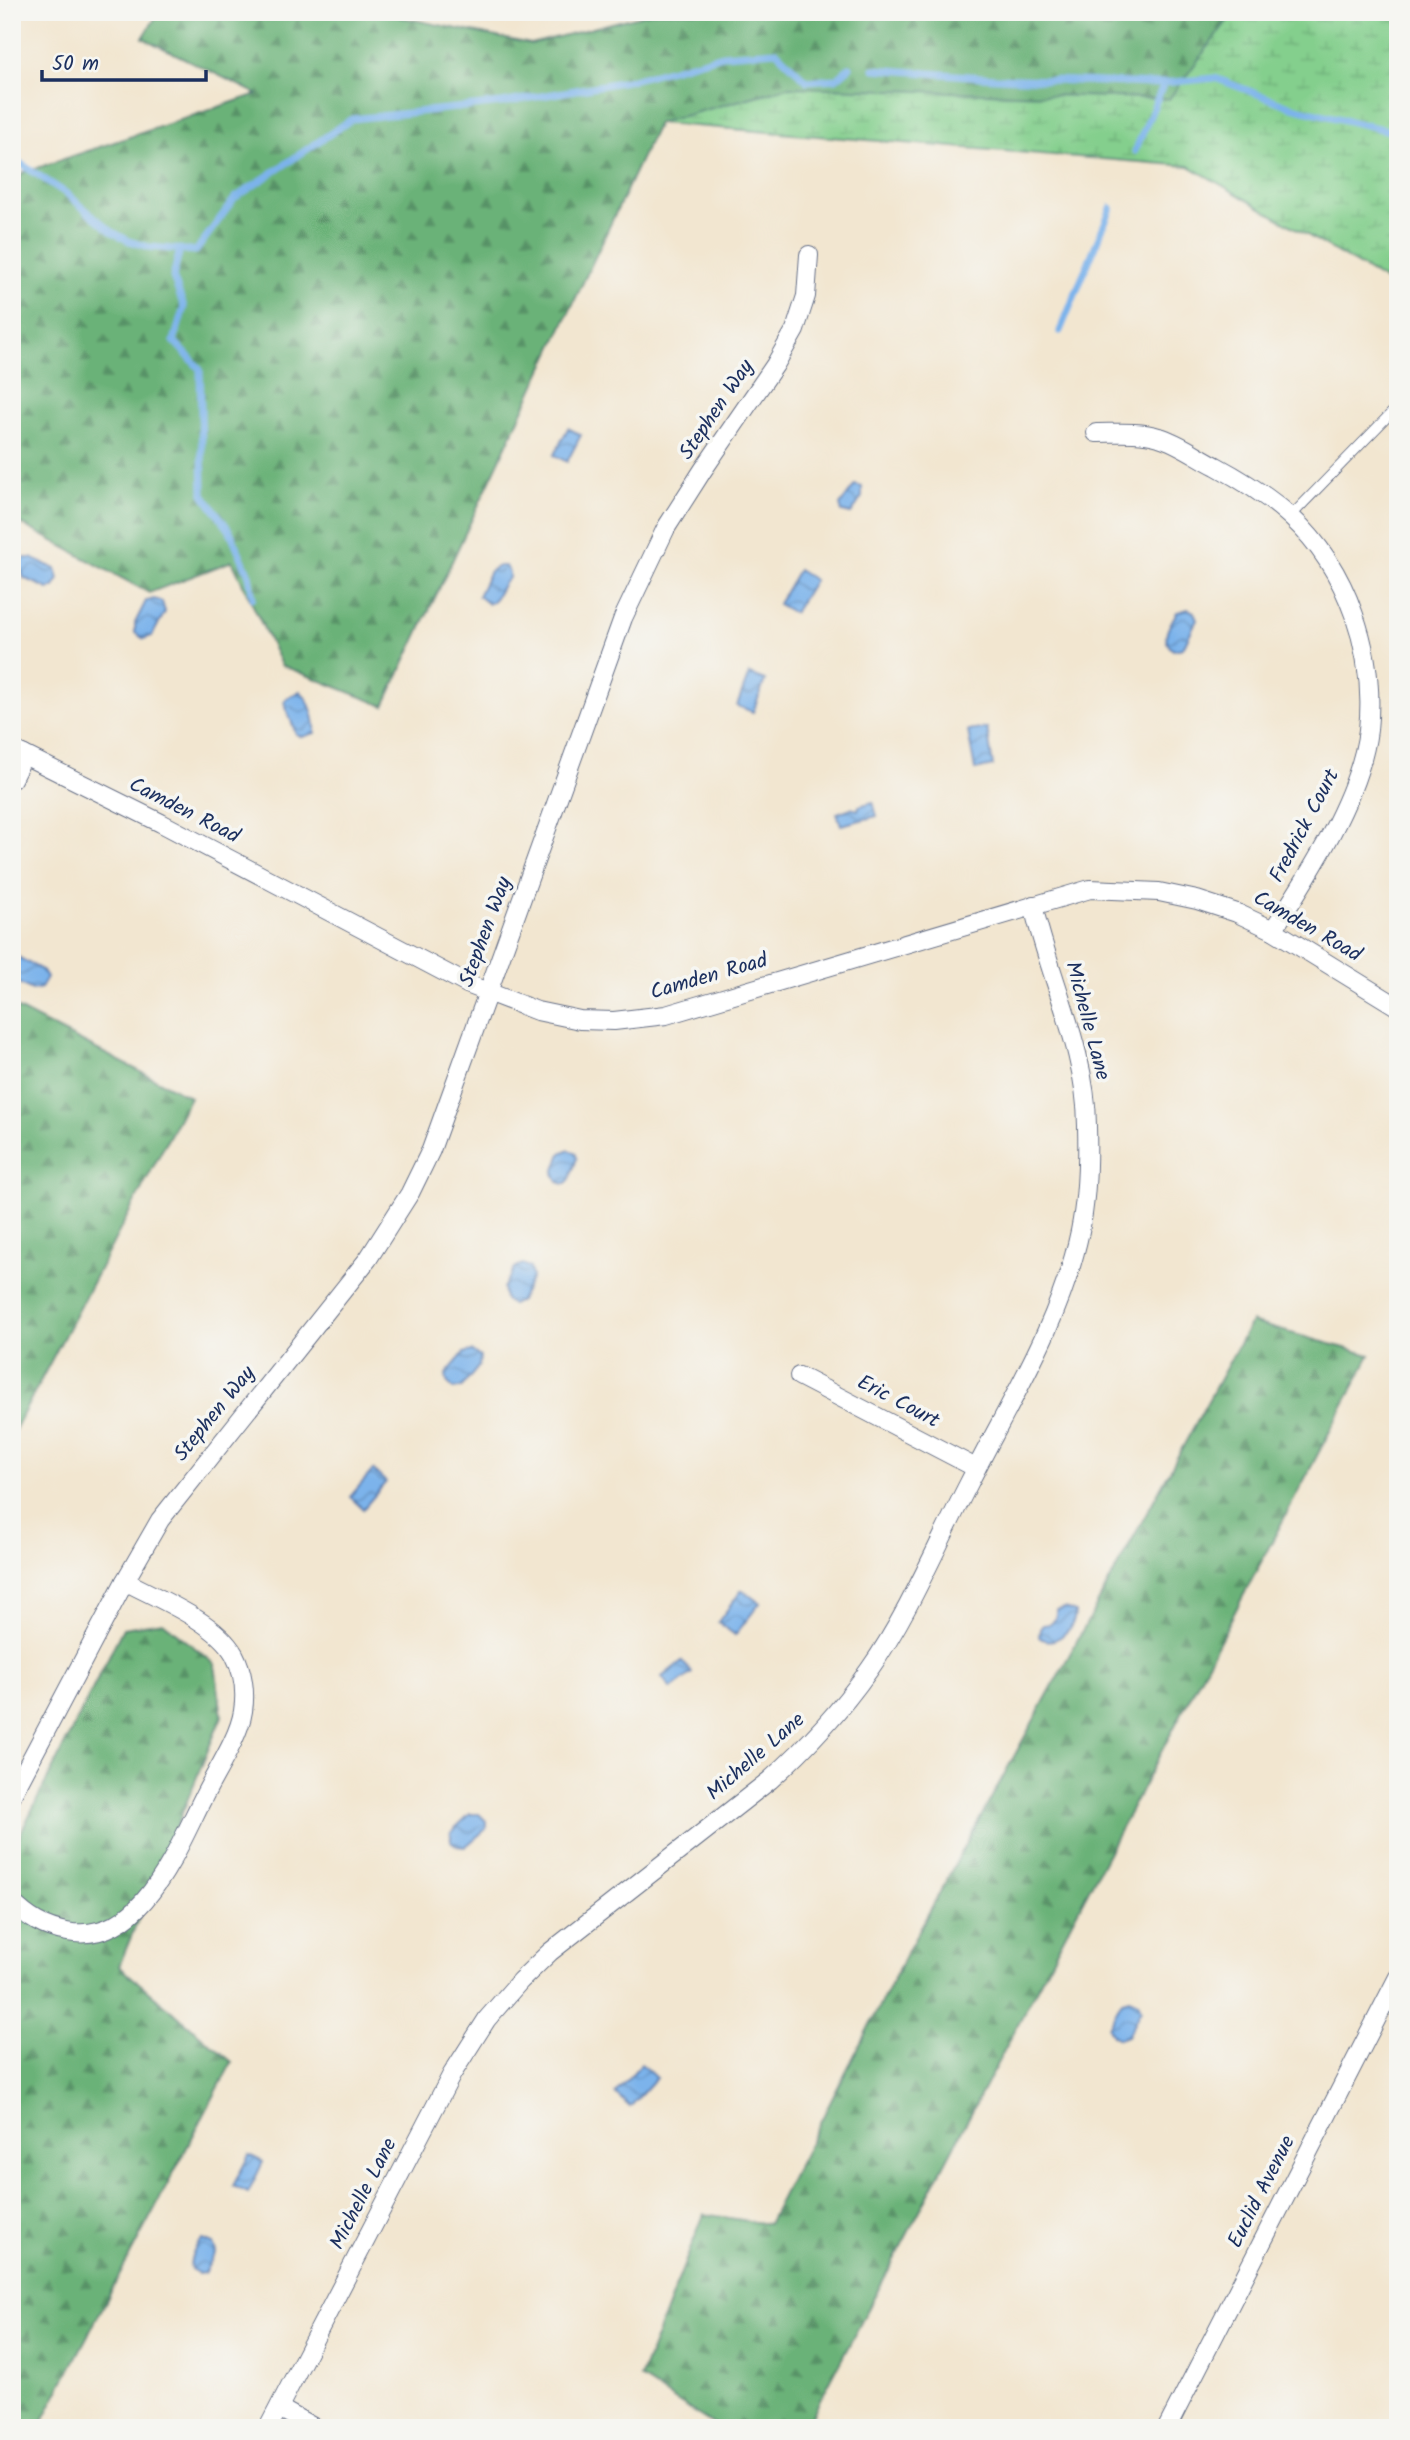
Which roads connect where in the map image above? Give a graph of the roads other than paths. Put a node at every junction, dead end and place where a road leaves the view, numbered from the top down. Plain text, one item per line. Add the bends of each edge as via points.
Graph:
1 (809, 255) dead end
2 (1398, 406) edge
3 (1096, 433) dead end
4 (1291, 516) junction
5 (18, 752) edge
6 (12, 779) edge
7 (1032, 905) junction
8 (1273, 930) junction
9 (488, 993) junction
10 (1398, 1007) edge
11 (799, 1376) dead end
12 (976, 1468) junction
13 (125, 1581) junction
14 (12, 1795) edge
15 (12, 1902) edge
16 (1398, 1977) edge
17 (279, 2408) junction
18 (268, 2428) edge
19 (315, 2428) edge
20 (1167, 2428) edge

1 - 9 street, Stephen Way via 806,296 795,330 666,528 624,618
2 - 4 lane
3 - 4 street, Fredrick Court via 1161,437 1247,484
4 - 8 street, Fredrick Court via 1339,581 1359,628 1369,674 1368,730 1358,778
5 - 6 street
5 - 9 street, Camden Road
7 - 8 street, Camden Road via 1090,889 1159,892 1237,913
7 - 9 street, Camden Road via 666,1016 580,1020
7 - 12 street, Michelle Lane via 1080,1066 1087,1122 1087,1179 1080,1231 1054,1317
8 - 10 street, Camden Road
9 - 13 street, Stephen Way via 431,1150 410,1193 368,1259 160,1521
11 - 12 street, Eric Court
12 - 17 street, Michelle Lane via 901,1617 836,1714 770,1780 550,1952 487,2019 446,2086
13 - 14 street, Stephen Way
13 - 15 street via 223,1639 242,1674 243,1714 187,1829 137,1910 100,1932 78,1934 37,1923
16 - 20 street, Euclid Avenue
17 - 18 street, Michelle Lane
17 - 19 street

